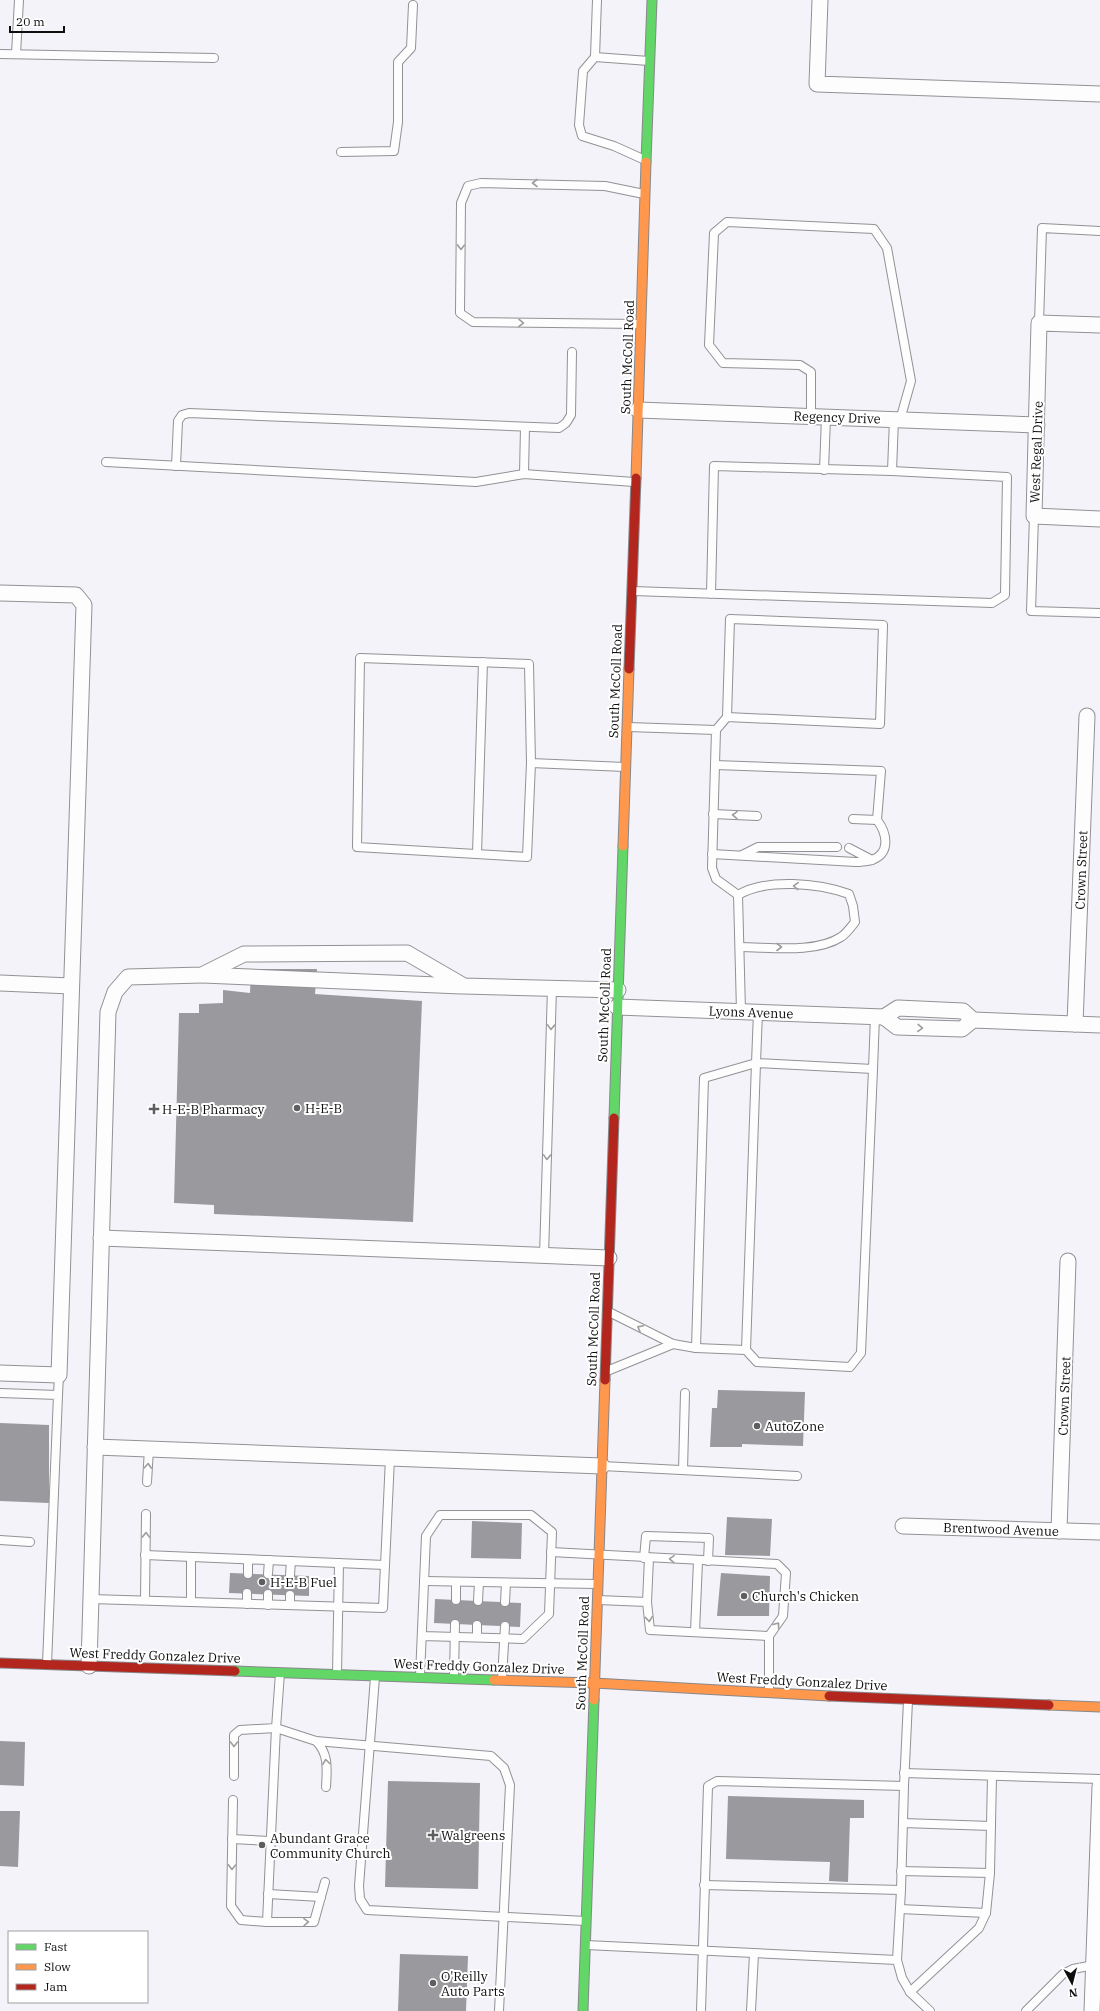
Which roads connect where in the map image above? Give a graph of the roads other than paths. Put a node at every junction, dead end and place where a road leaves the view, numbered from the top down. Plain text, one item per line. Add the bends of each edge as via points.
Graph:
1 (19, 0) edge
2 (597, 0) edge
3 (652, 0) edge
4 (820, 0) edge
5 (413, 5) dead end
6 (0, 54) edge
7 (16, 54) junction
8 (595, 57) junction
9 (214, 58) dead end
10 (650, 61) junction
11 (1100, 94) edge
12 (341, 152) dead end
13 (646, 160) junction
14 (645, 194) junction
15 (1100, 230) edge
16 (1039, 322) junction
17 (641, 324) junction
18 (1100, 325) edge
19 (572, 352) dead end
20 (638, 410) junction
21 (811, 416) junction
22 (826, 417) junction
23 (897, 419) junction
24 (1036, 425) junction
25 (525, 427) junction
26 (106, 462) dead end
27 (176, 466) junction
28 (824, 470) junction
29 (892, 471) junction
30 (524, 474) junction
31 (635, 482) junction
32 (1034, 516) junction
33 (1100, 519) edge
34 (632, 591) junction
35 (0, 593) edge
36 (711, 594) junction
37 (1100, 613) edge
38 (483, 662) junction
39 (1087, 716) dead end
40 (726, 717) junction
41 (627, 727) junction
42 (716, 730) junction
43 (531, 763) junction
44 (715, 765) junction
45 (626, 767) junction
46 (713, 814) junction
47 (757, 816) dead end
48 (852, 819) dead end
49 (877, 820) junction
50 (837, 847) dead end
51 (849, 848) dead end
52 (477, 854) junction
53 (712, 854) junction
54 (741, 855) junction
55 (872, 860) junction
56 (738, 895) junction
57 (740, 947) junction
58 (202, 975) junction
59 (0, 983) edge
60 (71, 986) junction
61 (464, 986) junction
62 (552, 988) junction
63 (618, 990) junction
64 (617, 1007) junction
65 (741, 1012) junction
66 (758, 1012) junction
67 (880, 1016) junction
68 (1075, 1024) junction
69 (1100, 1025) edge
70 (756, 1064) junction
71 (873, 1069) junction
72 (101, 1238) junction
73 (544, 1256) junction
74 (608, 1258) junction
75 (1068, 1261) dead end
76 (607, 1311) junction
77 (673, 1344) junction
78 (696, 1348) junction
79 (746, 1350) junction
80 (605, 1372) junction
81 (0, 1373) edge
82 (58, 1375) junction
83 (0, 1393) edge
84 (685, 1393) dead end
85 (58, 1395) junction
86 (95, 1447) junction
87 (149, 1449) junction
88 (390, 1458) junction
89 (602, 1466) junction
90 (683, 1470) junction
91 (797, 1476) dead end
92 (147, 1482) dead end
93 (146, 1514) dead end
94 (903, 1526) dead end
95 (1059, 1531) junction
96 (1100, 1532) edge
97 (0, 1540) edge
98 (30, 1542) dead end
99 (551, 1552) junction
100 (598, 1555) junction
101 (145, 1556) junction
102 (191, 1557) junction
103 (647, 1558) junction
104 (248, 1560) junction
105 (269, 1560) junction
106 (291, 1561) junction
107 (698, 1561) junction
108 (708, 1561) junction
109 (339, 1563) junction
110 (386, 1565) junction
111 (248, 1574) dead end
112 (268, 1574) dead end
113 (290, 1575) dead end
114 (424, 1581) junction
115 (456, 1582) junction
116 (479, 1582) junction
117 (506, 1583) junction
118 (551, 1584) junction
119 (598, 1584) junction
120 (247, 1594) dead end
121 (268, 1594) dead end
122 (290, 1595) dead end
123 (91, 1599) junction
124 (145, 1600) junction
125 (456, 1600) dead end
126 (597, 1600) junction
127 (478, 1601) dead end
128 (191, 1602) junction
129 (505, 1602) dead end
130 (647, 1602) junction
131 (247, 1604) junction
132 (268, 1605) junction
133 (290, 1605) junction
134 (338, 1607) junction
135 (455, 1624) dead end
136 (477, 1625) dead end
137 (505, 1626) dead end
138 (695, 1632) junction
139 (422, 1636) junction
140 (455, 1636) junction
141 (769, 1636) junction
142 (477, 1637) junction
143 (504, 1638) junction
144 (0, 1663) edge
145 (47, 1664) junction
146 (89, 1666) junction
147 (280, 1672) junction
148 (337, 1674) junction
149 (375, 1676) junction
150 (420, 1677) junction
151 (454, 1678) junction
152 (502, 1680) junction
153 (594, 1682) junction
154 (769, 1693) junction
155 (908, 1699) junction
156 (1100, 1707) edge
157 (276, 1728) junction
158 (316, 1741) junction
159 (371, 1746) junction
160 (904, 1773) junction
161 (234, 1776) dead end
162 (992, 1776) junction
163 (1100, 1779) edge
164 (904, 1786) junction
165 (326, 1787) dead end
166 (1100, 1796) edge
167 (233, 1800) dead end
168 (903, 1823) junction
169 (991, 1826) junction
170 (232, 1839) junction
171 (270, 1841) junction
172 (1099, 1853) edge
173 (901, 1871) junction
174 (990, 1873) junction
175 (325, 1882) dead end
176 (704, 1885) junction
177 (901, 1890) junction
178 (268, 1894) junction
179 (321, 1897) junction
180 (900, 1909) junction
181 (986, 1913) junction
182 (504, 1917) junction
183 (586, 1921) junction
184 (267, 1922) junction
185 (586, 1945) junction
186 (702, 1950) junction
187 (754, 1954) junction
188 (897, 1960) junction
189 (1094, 1964) junction
190 (1096, 1991) edge
191 (910, 1992) junction
192 (499, 2011) edge
193 (583, 2011) edge
194 (701, 2011) edge
195 (751, 2011) edge
196 (930, 2011) edge
197 (1026, 2011) edge
198 (1092, 2011) edge

1 - 7 lane
2 - 8 lane
3 - 10 main road, South McColl Road
4 - 11 street via 817,84
5 - 12 lane via 411,48 398,62 398,122 394,150
6 - 7 lane
7 - 9 lane
8 - 10 lane
8 - 13 lane via 583,71 579,125 582,136
10 - 13 main road, South McColl Road
13 - 14 main road, South McColl Road
14 - 17 main road, South McColl Road
14 -> 17 lane via 605,186 481,183 468,186 461,203 460,313 473,322
15 - 16 lane via 1042,228
16 - 18 street
16 - 24 street, West Regal Drive
17 - 20 main road, South McColl Road
19 - 25 lane via 570,415 566,423 559,428
20 - 21 street, Regency Drive
20 - 31 main road, South McColl Road
21 - 22 street, Regency Drive
21 - 23 lane via 811,372 800,365 723,363 709,345 714,233 727,222 874,229 888,248 911,381
22 - 23 street, Regency Drive
22 - 28 lane
23 - 24 street, Regency Drive
23 - 29 lane
24 - 32 street, West Regal Drive
25 - 27 lane via 189,413 182,415 178,421
25 - 30 lane
26 - 27 lane
27 - 30 lane via 476,482
28 - 29 lane
28 - 36 lane via 714,466
29 - 36 lane via 1007,477 1005,595 992,603
30 - 31 lane
31 - 34 main road, South McColl Road
32 - 33 street, West Regal Drive
32 - 37 lane via 1031,611
34 - 36 lane
34 - 41 main road, South McColl Road
35 - 60 street via 76,595 84,605
38 - 43 lane via 529,664
38 - 52 lane
38 - 52 lane via 360,658 357,847
39 - 68 street, Crown Street
40 - 40 lane via 730,619 883,625 880,724
40 - 42 lane
41 - 42 lane
41 - 45 main road, South McColl Road
42 - 44 lane
43 - 45 lane
43 - 52 lane via 527,857
44 - 46 lane
44 - 49 lane via 881,771
45 - 63 main road, South McColl Road
47 -> 46 lane
46 - 53 lane
48 - 49 lane
49 - 55 lane via 884,829 886,844 882,854
50 - 54 lane via 758,847
51 - 55 lane
53 - 54 lane
53 - 56 lane via 712,868 716,879
54 - 55 lane via 856,862
56 - 57 lane
57 -> 56 lane via 810,947 829,943 842,937 855,922 849,894 835,889 766,884 749,888
57 - 65 lane
58 - 61 street
58 - 61 street via 244,954 406,953
58 - 72 street via 128,977 115,992 108,1012
59 - 60 street
60 - 82 street
61 - 62 street
62 - 63 street
62 -> 73 lane
63 - 64 main road, South McColl Road
64 - 65 street, Lyons Avenue
64 - 74 main road, South McColl Road
65 - 66 street, Lyons Avenue
66 - 67 street, Lyons Avenue
66 - 70 lane
67 - 68 street, Lyons Avenue via 897,1027 962,1029 974,1020
67 - 71 lane
68 - 69 street, Lyons Avenue
70 - 71 lane
70 - 78 lane via 704,1078
70 - 79 lane
71 - 79 lane via 861,1353 850,1367 757,1362
72 - 73 street
72 - 86 street
73 - 74 street
74 - 76 main road, South McColl Road
75 - 95 street, Crown Street
77 -> 76 lane
76 - 80 main road, South McColl Road
77 - 78 lane
77 - 80 lane
78 - 79 lane
80 - 89 main road, South McColl Road
81 - 82 street
82 - 85 lane
83 - 85 lane
84 - 90 lane
85 - 145 lane
86 - 87 street
86 - 123 street
87 - 88 street
92 -> 87 lane
88 - 89 street
88 - 110 lane
89 - 90 lane
89 - 100 main road, South McColl Road
90 - 91 lane
101 -> 93 lane
94 - 95 street, Brentwood Avenue
95 - 96 street, Brentwood Avenue
97 - 98 lane
99 - 100 lane
99 - 114 lane via 552,1532 531,1515 440,1515 426,1536
99 - 118 lane
100 - 103 lane
100 - 119 main road, South McColl Road
101 - 102 lane
101 - 124 lane
102 - 104 lane
102 - 128 lane
107 -> 103 lane
103 - 108 lane via 646,1536 709,1538
103 - 130 lane
104 - 105 lane
104 - 111 lane
105 - 106 lane
105 - 112 lane
106 - 109 lane
106 - 113 lane
107 - 108 lane
107 - 138 lane
141 -> 108 lane via 783,1616 786,1573 777,1564
109 - 110 lane
109 - 134 lane
110 - 134 lane via 384,1608
114 - 115 lane
114 - 139 lane
115 - 116 lane
115 - 125 lane
116 - 117 lane
116 - 127 lane
117 - 118 lane
117 - 129 lane
118 - 119 lane
118 - 143 lane via 549,1614 523,1639
119 - 126 main road, South McColl Road
120 - 131 lane
121 - 132 lane
122 - 133 lane
123 - 124 lane
123 - 146 street
124 - 128 lane
126 - 130 lane
126 - 153 main road, South McColl Road
128 - 131 lane
130 -> 138 lane via 650,1630
131 - 132 lane
132 - 133 lane
133 - 134 lane
134 - 148 lane
135 - 140 lane
136 - 142 lane
137 - 143 lane
138 - 141 lane
139 - 140 lane
139 - 150 lane
140 - 142 lane
140 - 151 lane
141 - 154 lane
142 - 143 lane
143 - 152 lane
144 - 145 main road, West Freddy Gonzalez Drive
145 - 146 main road, West Freddy Gonzalez Drive
146 - 147 main road, West Freddy Gonzalez Drive
147 - 148 main road, West Freddy Gonzalez Drive
147 - 157 lane
148 - 149 main road, West Freddy Gonzalez Drive
149 - 150 main road, West Freddy Gonzalez Drive
149 - 159 lane
150 - 151 main road, West Freddy Gonzalez Drive
151 - 152 main road, West Freddy Gonzalez Drive
152 - 153 main road, West Freddy Gonzalez Drive
153 - 154 main road, West Freddy Gonzalez Drive
153 - 183 main road, South McColl Road
154 - 155 main road, West Freddy Gonzalez Drive
155 - 156 main road, West Freddy Gonzalez Drive
155 - 160 lane
157 - 158 lane
157 -> 161 lane via 240,1730 234,1735
157 - 171 lane
158 - 159 lane
165 -> 158 lane via 328,1762 324,1749
159 - 182 lane via 491,1756 504,1768 510,1785
159 - 182 lane via 359,1886 360,1899 367,1910
160 - 162 lane
160 - 164 lane
162 - 163 lane
162 - 169 lane
164 - 168 lane
164 - 176 lane via 717,1781 708,1786 707,1792
166 - 172 street
167 - 170 lane
168 - 169 lane
168 - 173 lane
169 - 174 lane
170 - 171 lane
170 -> 184 lane via 231,1906 241,1920
171 - 178 lane
172 - 189 street
173 - 174 lane
173 - 177 lane
174 - 181 lane
175 - 179 lane
176 - 177 lane
176 - 186 lane
177 - 180 lane
178 - 179 lane
178 - 184 lane
184 -> 179 lane via 314,1922
180 - 181 lane
180 - 188 lane
181 - 191 lane via 979,1928
182 - 183 lane
182 - 192 lane
183 - 185 main road, South McColl Road
185 - 186 lane
185 - 193 main road, South McColl Road
186 - 187 lane
186 - 194 lane
187 - 188 lane
187 - 195 lane
188 - 191 lane via 902,1978
189 - 190 street
189 - 197 lane via 1063,1974
190 - 198 street
191 - 196 lane

